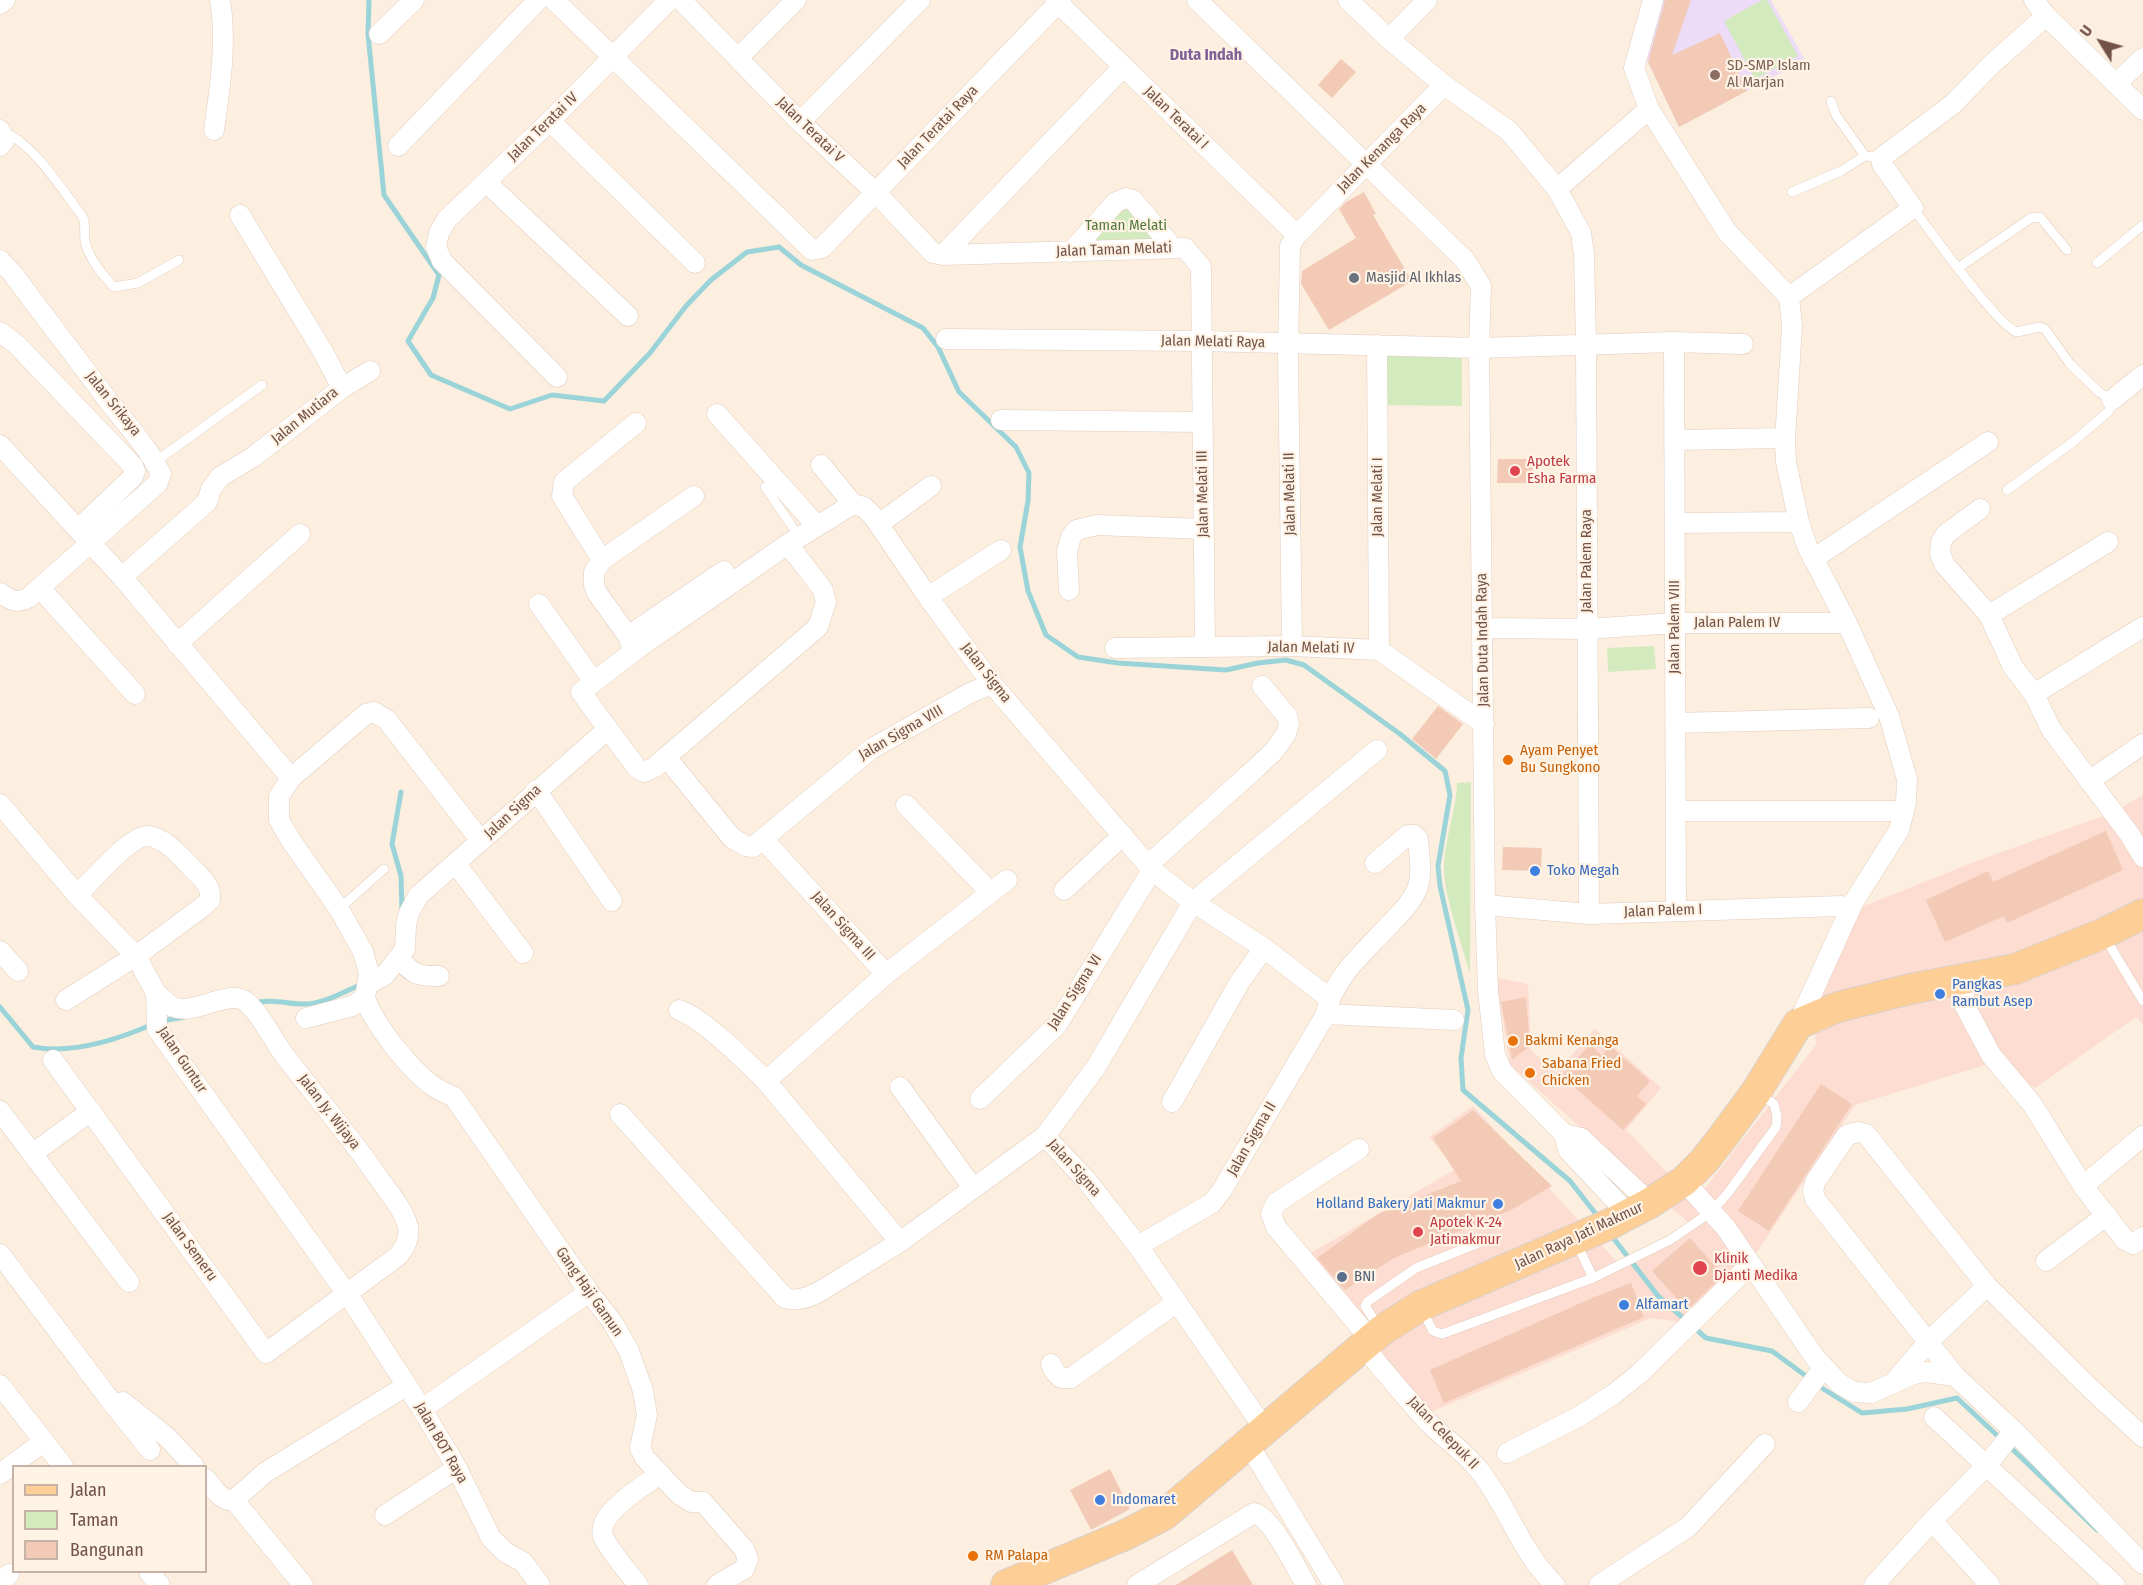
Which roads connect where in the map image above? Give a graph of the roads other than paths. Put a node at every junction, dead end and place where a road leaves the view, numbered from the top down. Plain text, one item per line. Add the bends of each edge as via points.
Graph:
1 (5, 0) edge
2 (220, 0) edge
3 (414, 0) edge
4 (538, 0) edge
5 (555, 0) edge
6 (669, 0) edge
7 (681, 0) edge
8 (796, 0) edge
9 (920, 0) edge
10 (1197, 0) edge
11 (1348, 0) edge
12 (1427, 0) edge
13 (1653, 0) edge
14 (1058, 1) edge
15 (0, 4) edge
16 (2040, 8) edge
17 (379, 34) dead end
18 (1389, 39) junction
19 (613, 57) junction
20 (738, 58) junction
21 (2143, 58) edge
22 (1123, 67) junction
23 (2116, 84) junction
24 (1444, 85) junction
25 (1831, 101) dead end
26 (1649, 109) junction
27 (2143, 110) edge
28 (550, 121) junction
29 (800, 122) junction
30 (0, 130) edge
31 (214, 130) dead end
32 (0, 146) edge
33 (398, 146) dead end
34 (1873, 157) junction
35 (1366, 164) junction
36 (486, 182) junction
37 (1557, 189) junction
38 (875, 192) junction
39 (1792, 192) dead end
40 (1913, 208) junction
41 (240, 215) dead end
42 (2143, 225) edge
43 (1297, 235) junction
44 (1173, 248) junction
45 (2067, 250) dead end
46 (1071, 252) junction
47 (943, 255) junction
48 (0, 260) edge
49 (178, 260) dead end
50 (695, 263) dead end
51 (2097, 263) dead end
52 (1958, 268) junction
53 (1789, 297) junction
54 (628, 316) dead end
55 (0, 332) edge
56 (1289, 336) junction
57 (946, 339) dead end
58 (1202, 341) junction
59 (1674, 342) junction
60 (1586, 344) junction
61 (1743, 344) dead end
62 (1377, 345) junction
63 (1479, 348) junction
64 (370, 371) dead end
65 (2143, 375) edge
66 (557, 377) dead end
67 (262, 385) dead end
68 (342, 388) junction
69 (2112, 400) junction
70 (717, 414) dead end
71 (1002, 420) dead end
72 (1202, 422) junction
73 (636, 423) dead end
74 (1785, 438) junction
75 (1674, 440) junction
76 (1989, 442) dead end
77 (0, 445) edge
78 (155, 462) junction
79 (821, 465) dead end
80 (931, 486) dead end
81 (765, 487) dead end
82 (2007, 490) dead end
83 (694, 496) dead end
84 (854, 504) junction
85 (1980, 509) dead end
86 (1799, 522) junction
87 (1675, 523) junction
88 (879, 524) junction
89 (1203, 529) junction
90 (300, 534) dead end
91 (86, 535) junction
92 (803, 535) junction
93 (2108, 542) dead end
94 (1001, 550) dead end
95 (1817, 556) junction
96 (602, 560) junction
97 (724, 571) dead end
98 (122, 576) junction
99 (40, 588) junction
100 (1069, 590) dead end
101 (0, 593) edge
102 (928, 597) junction
103 (538, 604) dead end
104 (1989, 615) junction
105 (1675, 623) junction
106 (1847, 623) junction
107 (2143, 627) edge
108 (1483, 628) junction
109 (1587, 629) junction
110 (633, 642) junction
111 (177, 644) junction
112 (1292, 646) junction
113 (1115, 648) dead end
114 (1205, 648) junction
115 (1379, 650) junction
116 (594, 682) junction
117 (992, 684) junction
118 (1262, 686) dead end
119 (135, 694) dead end
120 (2034, 694) junction
121 (1869, 718) dead end
122 (1675, 723) junction
123 (1484, 724) junction
124 (608, 729) junction
125 (2143, 744) edge
126 (1377, 750) dead end
127 (666, 757) junction
128 (291, 778) junction
129 (2089, 781) junction
130 (536, 790) junction
131 (0, 804) edge
132 (906, 805) dead end
133 (1676, 811) junction
134 (1894, 811) dead end
135 (1123, 835) junction
136 (763, 839) junction
137 (482, 841) junction
138 (2143, 857) edge
139 (1375, 863) dead end
140 (456, 864) junction
141 (1150, 867) junction
142 (384, 869) dead end
143 (1007, 880) dead end
144 (1064, 890) dead end
145 (990, 892) junction
146 (77, 895) junction
147 (612, 901) dead end
148 (1193, 902) junction
149 (1485, 905) junction
150 (1842, 906) dead end
151 (339, 909) junction
152 (1676, 911) junction
153 (1588, 914) junction
154 (2143, 914) edge
155 (2102, 934) junction
156 (1264, 948) junction
157 (0, 951) edge
158 (523, 953) dead end
159 (136, 956) junction
160 (399, 958) junction
161 (18, 971) dead end
162 (886, 974) junction
163 (439, 975) dead end
164 (1962, 978) junction
165 (366, 991) junction
166 (156, 993) junction
167 (66, 1000) dead end
168 (2143, 1001) edge
169 (1327, 1006) junction
170 (679, 1010) dead end
171 (306, 1018) dead end
172 (1447, 1020) dead end
173 (1798, 1024) junction
174 (53, 1060) dead end
175 (765, 1081) junction
176 (900, 1087) dead end
177 (1756, 1092) junction
178 (980, 1099) dead end
179 (1172, 1102) dead end
180 (0, 1111) edge
181 (91, 1112) junction
182 (620, 1114) dead end
183 (1045, 1136) junction
184 (2143, 1136) edge
185 (1359, 1149) dead end
186 (32, 1154) junction
187 (1684, 1181) junction
188 (2083, 1186) junction
189 (973, 1188) junction
190 (1711, 1212) junction
191 (2107, 1215) junction
192 (1609, 1223) junction
193 (1491, 1238) dead end
194 (900, 1242) junction
195 (2141, 1243) edge
196 (1138, 1246) junction
197 (0, 1254) edge
198 (2046, 1261) dead end
199 (1751, 1264) junction
200 (1593, 1278) junction
201 (129, 1282) dead end
202 (1987, 1286) junction
203 (589, 1292) junction
204 (347, 1293) junction
205 (1177, 1302) junction
206 (1420, 1306) junction
207 (1372, 1339) junction
208 (1928, 1342) junction
209 (1051, 1364) dead end
210 (1822, 1370) junction
211 (1955, 1376) junction
212 (1893, 1384) junction
213 (0, 1385) edge
214 (406, 1386) junction
215 (1802, 1397) dead end
216 (110, 1400) junction
217 (422, 1409) junction
218 (1934, 1417) dead end
219 (2012, 1434) junction
220 (2143, 1437) edge
221 (1257, 1438) junction
222 (44, 1442) junction
223 (1765, 1444) dead end
224 (150, 1450) dead end
225 (1507, 1453) dead end
226 (1991, 1460) junction
227 (12, 1465) edge
228 (61, 1465) edge
229 (192, 1465) edge
230 (457, 1468) junction
231 (660, 1474) junction
232 (207, 1480) edge
233 (234, 1500) junction
234 (385, 1515) dead end
235 (1932, 1521) junction
236 (2143, 1564) edge
237 (150, 1573) edge
238 (1024, 1582) edge
239 (1877, 1584) edge
240 (160, 1585) edge
241 (303, 1585) edge
242 (540, 1585) edge
243 (638, 1585) edge
244 (717, 1585) edge
245 (1137, 1585) edge
246 (1306, 1585) edge
247 (1334, 1585) edge
248 (1555, 1585) edge
249 (1599, 1585) edge
250 (1990, 1585) edge
251 (2115, 1585) edge

1 - 15 street
2 - 31 street via 221,83
3 - 17 street
4 - 33 street
5 - 19 street
6 - 19 street, Jalan Teratai IV
7 - 20 street, Jalan Teratai V
8 - 20 street
9 - 29 street
10 - 35 street, Jalan Duta Indah Raya
11 - 18 street
12 - 18 street
13 - 26 street via 1634,68
14 - 22 street, Jalan Teratai I
14 - 38 street, Jalan Teratai Raya
16 - 23 street
16 - 34 street via 1953,104
18 - 24 street
19 - 28 street, Jalan Teratai IV
19 - 38 street, Jalan Teratai Raya via 812,250 822,248
20 - 29 street, Jalan Teratai V
21 - 23 street
22 - 43 street, Jalan Teratai I
22 - 47 street
23 - 27 street
24 - 35 street, Jalan Kenanga Raya
24 - 37 street, Jalan Palem Raya via 1509,131
25 - 34 lane via 1836,115
26 - 37 street
26 - 53 street via 1727,232
28 - 36 street, Jalan Teratai IV
28 - 50 street
29 - 38 street, Jalan Teratai V
30 - 32 street via 4,141
30 - 49 lane via 19,139 83,218 86,246 114,287 138,283
34 - 39 lane
34 - 40 street
35 - 43 street, Jalan Kenanga Raya
35 - 63 street, Jalan Duta Indah Raya via 1457,252 1481,285
36 - 54 street
36 - 66 street, Jalan Teratai IV via 447,219 435,247 442,261
37 - 60 street, Jalan Palem Raya via 1581,233
38 - 47 street, Jalan Teratai V via 933,253
40 - 52 lane
40 - 53 street
41 - 68 street, Jalan Mutiara
42 - 51 lane
43 - 56 street, Jalan Kenanga Raya via 1290,246
44 - 46 street, Jalan Taman Melati
44 - 46 street via 1133,200 1126,198 1116,202
44 - 58 street, Jalan Taman Melati via 1185,248 1201,267
45 - 52 lane via 2040,217 2031,218
46 - 47 street, Jalan Taman Melati
48 - 78 street, Jalan Srikaya
52 - 69 lane via 2005,326 2017,332 2038,327 2045,330 2070,364
53 - 74 street via 1792,326
55 - 91 street via 133,466 132,478
56 - 58 street, Jalan Melati Raya
56 - 62 street, Jalan Melati Raya
56 - 112 street, Jalan Melati II
57 - 58 street, Jalan Melati Raya
58 - 72 street, Jalan Melati III
59 - 60 street, Jalan Melati Raya
59 - 61 street, Jalan Melati Raya
59 - 75 street, Jalan Palem VIII
60 - 63 street, Jalan Melati Raya
60 - 109 street, Jalan Palem Raya
62 - 63 street, Jalan Melati Raya
62 - 115 street, Jalan Melati I
63 - 108 street, Jalan Duta Indah Raya
64 - 68 street
65 - 69 street
67 - 78 lane
68 - 98 street, Jalan Mutiara via 253,457 220,477 207,502
69 - 82 lane via 2109,411 2073,442
70 - 92 street
71 - 72 street
72 - 89 street, Jalan Melati III
73 - 96 street via 562,487 562,496
74 - 75 street
74 - 86 street
75 - 87 street, Jalan Palem VIII
76 - 95 street
77 - 91 street
78 - 91 street via 160,474 157,484
79 - 84 street, Jalan Sigma
80 - 88 street
81 - 92 lane via 796,532
83 - 96 street
84 - 88 street, Jalan Sigma via 864,507
84 - 92 street
85 - 104 street via 1946,534 1940,554
86 - 87 street
86 - 95 street
87 - 105 street, Jalan Palem VIII
88 - 102 street, Jalan Sigma
89 - 100 street via 1097,525 1076,530 1067,551
89 - 114 street, Jalan Melati III
90 - 111 street
91 - 98 street
91 - 99 street
92 - 110 street
92 - 127 street via 826,602 818,627
93 - 104 street
94 - 102 street
95 - 106 street
96 - 110 street via 594,572 597,593
97 - 110 street
98 - 111 street
99 - 101 street via 17,602
99 - 119 street
102 - 117 street, Jalan Sigma
103 - 116 street
104 - 120 street via 2013,667
105 - 106 street, Jalan Palem IV
105 - 109 street, Jalan Palem IV
105 - 122 street, Jalan Palem VIII
106 - 173 street via 1898,741 1907,779 1906,803 1899,830 1853,903
107 - 120 street
108 - 109 street, Jalan Palem IV
108 - 123 street, Jalan Duta Indah Raya
109 - 153 street, Jalan Palem Raya
110 - 116 street
111 - 128 street
112 - 114 street, Jalan Melati IV
112 - 115 street, Jalan Melati IV
113 - 114 street, Jalan Melati IV
115 - 123 street
116 - 124 street via 581,692
117 - 135 street, Jalan Sigma
117 - 136 street, Jalan Sigma VIII via 871,749
118 - 141 street, Jalan Sigma VI via 1287,716 1286,734 1274,751
120 - 129 street via 2051,729
121 - 122 street
122 - 133 street, Jalan Palem VIII
123 - 149 street, Jalan Duta Indah Raya
124 - 127 street via 644,772
124 - 130 street, Jalan Sigma
125 - 129 street
126 - 148 street
127 - 136 street via 732,838 753,847
128 - 137 street via 374,711 387,720
128 - 151 street, Gang Haji Gamun via 279,796 279,820
129 - 138 street
130 - 137 street, Jalan Sigma
130 - 147 street
131 - 146 street, Jalan Guntur
132 - 145 street
133 - 134 street
133 - 152 street, Jalan Palem VIII
135 - 141 street, Jalan Sigma
135 - 144 street
136 - 162 street, Jalan Sigma III
137 - 140 street, Jalan Sigma
139 - 169 street, Jalan Sigma II via 1408,835 1418,839 1417,890 1404,910 1337,981
140 - 158 street
140 - 160 street, Jalan Sigma via 418,896 409,913 405,950
141 - 148 street, Jalan Sigma
141 - 178 street, Jalan Sigma VI via 1057,1025
142 - 151 lane
143 - 145 street
145 - 162 street
146 - 159 street, Jalan Guntur
146 - 159 street via 136,839 147,836 172,847 206,883 210,900
148 - 156 street
148 - 183 street, Jalan Sigma via 1096,1067
149 - 153 street, Jalan Palem I
149 - 192 street, Jalan Duta Indah Raya via 1495,1055 1502,1071 1564,1134 1568,1150
150 - 152 street, Jalan Palem I
151 - 165 street, Gang Haji Gamun via 368,964
152 - 153 street, Jalan Palem I
154 - 155 main road
155 - 164 main road via 2015,969
155 - 168 lane
156 - 169 street
156 - 179 street via 1239,983
157 - 161 street
159 - 166 street, Jalan Guntur
159 - 167 street
160 - 163 street via 412,973
160 - 165 street, Jalan Sigma
162 - 175 street, Jalan Sigma III
164 - 173 main road via 1838,1007
164 - 188 street via 1965,1006 1991,1055 2032,1104
165 - 171 street, Jalan Sigma via 352,1006
165 - 203 street, Gang Haji Gamun via 368,1009 383,1032 432,1086 454,1097
166 - 204 street, Jalan Guntur via 157,1022
166 - 204 street, Jalan Jy. Wijaya via 174,1007 235,997 248,1005 393,1198 408,1227 408,1240 398,1256
169 - 172 street
169 - 196 street, Jalan Sigma II via 1212,1203
170 - 175 street via 716,1036
173 - 177 main road, Jalan Raya Jati Makmur
174 - 181 street, Jalan Semeru
175 - 194 street
176 - 189 street
177 - 187 main road, Jalan Raya Jati Makmur via 1705,1160
177 - 190 lane via 1774,1104 1776,1126
180 - 186 street
181 - 186 street
181 - 204 street, Jalan Semeru via 266,1353
182 - 194 street via 785,1298 806,1298
183 - 189 street
183 - 196 street, Jalan Sigma via 1087,1181
184 - 188 street
185 - 207 street, Jalan Celepuk II via 1276,1203 1271,1214 1276,1227
186 - 201 street
187 - 190 street
187 - 192 main road, Jalan Raya Jati Makmur
188 - 191 street
189 - 194 street
190 - 199 street
190 - 200 lane via 1670,1240
191 - 195 street via 2128,1243
191 - 198 street
192 - 200 lane
192 - 206 main road, Jalan Raya Jati Makmur
193 - 207 lane via 1416,1268 1367,1302
196 - 205 street, Jalan Sigma
197 - 216 street
199 - 210 street
199 - 225 street via 1614,1394
200 - 206 lane via 1442,1334 1433,1331
202 - 208 street
202 - 208 street via 1866,1134 1847,1135 1815,1182 1815,1199
202 - 220 street
203 - 217 street
203 - 231 street, Gang Haji Gamun via 629,1351 647,1415 640,1448
204 - 214 street, Jalan BOT Raya
205 - 209 street via 1071,1378 1061,1378
205 - 221 street, Jalan Sigma
206 - 207 main road, Jalan Raya Jati Makmur
207 - 221 main road, Jalan Raya Jati Makmur
207 - 248 street, Jalan Celepuk II via 1431,1424 1480,1471 1529,1556
208 - 211 street
208 - 212 street
210 - 212 street via 1854,1392 1871,1393
210 - 215 street
211 - 212 street via 1926,1372
211 - 219 street
213 - 222 street
214 - 217 street, Jalan BOT Raya
214 - 233 street via 266,1472
216 - 224 street
216 - 229 street via 115,1395 167,1437
217 - 230 street, Jalan BOT Raya
218 - 226 street
219 - 226 street
219 - 236 street
221 - 238 main road, Jalan Raya Jati Makmur via 1164,1515
221 - 247 street, Jalan Sigma
222 - 227 street
222 - 228 street
223 - 249 street via 1688,1527
226 - 235 street
226 - 251 street
230 - 234 street
230 - 242 street, Jalan BOT Raya via 491,1538 523,1562
231 - 243 street via 615,1508 603,1529 606,1542
231 - 244 street, Gang Haji Gamun via 691,1502 703,1502 744,1549 748,1559 744,1569
232 - 233 street via 221,1497
233 - 241 street
235 - 239 street
235 - 250 street
237 - 240 street
245 - 246 street via 1254,1513 1262,1514

